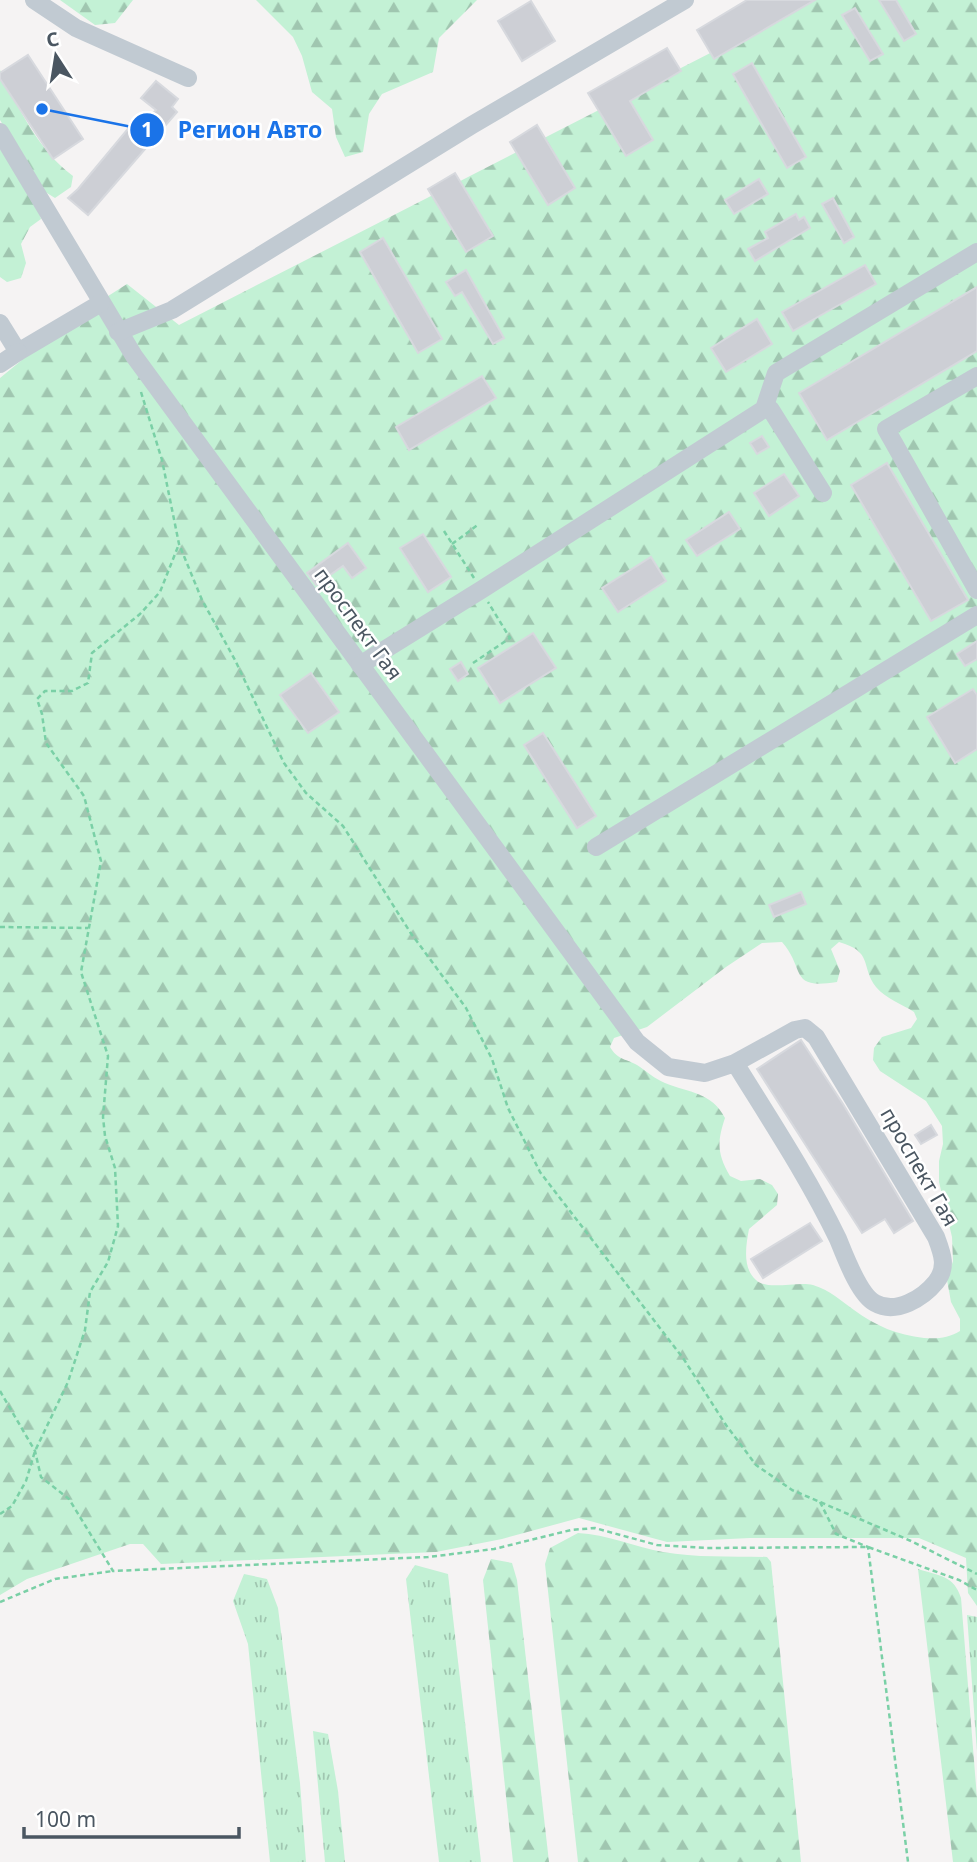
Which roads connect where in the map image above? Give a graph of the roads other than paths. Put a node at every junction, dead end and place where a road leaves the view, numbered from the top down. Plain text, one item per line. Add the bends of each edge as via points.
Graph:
1 (34, 0) edge
2 (685, 0) edge
3 (188, 78) dead end
4 (0, 132) edge
5 (977, 252) edge
6 (101, 303) junction
7 (0, 324) edge
8 (118, 332) junction
9 (18, 352) junction
10 (0, 364) edge
11 (977, 376) edge
12 (764, 409) junction
13 (823, 493) dead end
14 (977, 590) edge
15 (977, 615) edge
16 (360, 665) junction
17 (596, 846) dead end
18 (735, 1063) junction

1 - 3 street via 76,28
2 - 8 street via 172,310
4 - 6 street, проспект Гая
5 - 12 street via 776,373
6 - 8 street, проспект Гая
6 - 9 street
7 - 9 street
8 - 16 street, проспект Гая
9 - 10 street
11 - 14 street via 886,429
12 - 13 street via 771,410
12 - 16 street
15 - 17 street
16 - 18 street, проспект Гая via 637,1042 668,1068 705,1073
18 - 18 street, проспект Гая via 794,1030 805,1028 816,1037 936,1237 944,1259 942,1275 929,1289 908,1304 888,1308 873,1303 859,1285 815,1192

